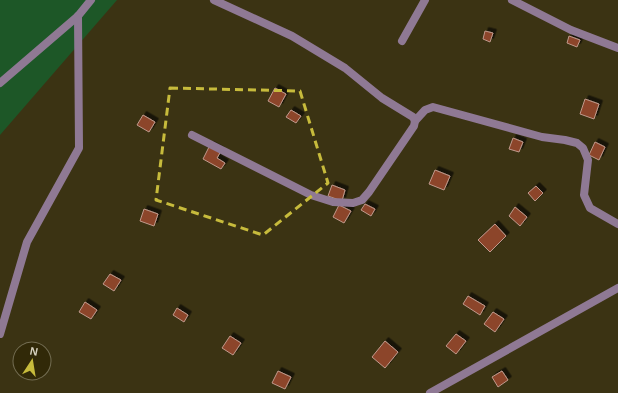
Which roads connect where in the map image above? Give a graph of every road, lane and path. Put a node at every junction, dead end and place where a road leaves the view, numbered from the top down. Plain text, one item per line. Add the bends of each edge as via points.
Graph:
1 (91, 0) edge
2 (214, 0) edge
3 (425, 0) edge
4 (512, 0) edge
5 (78, 16) junction
6 (402, 41) dead end
7 (618, 48) edge
8 (0, 82) edge
9 (415, 121) junction
10 (192, 135) dead end
11 (618, 224) edge
12 (618, 288) edge
13 (0, 334) edge
14 (430, 393) edge

1 - 5 street
2 - 9 street via 292,36 345,68
3 - 6 street
4 - 7 street via 571,30
5 - 8 street
5 - 13 street via 79,148 27,242
9 - 10 street via 369,192 362,200 353,203 333,202 311,196
9 - 11 street via 425,110 432,107 542,137 577,143 583,148 588,160 584,195 590,208
12 - 14 street

